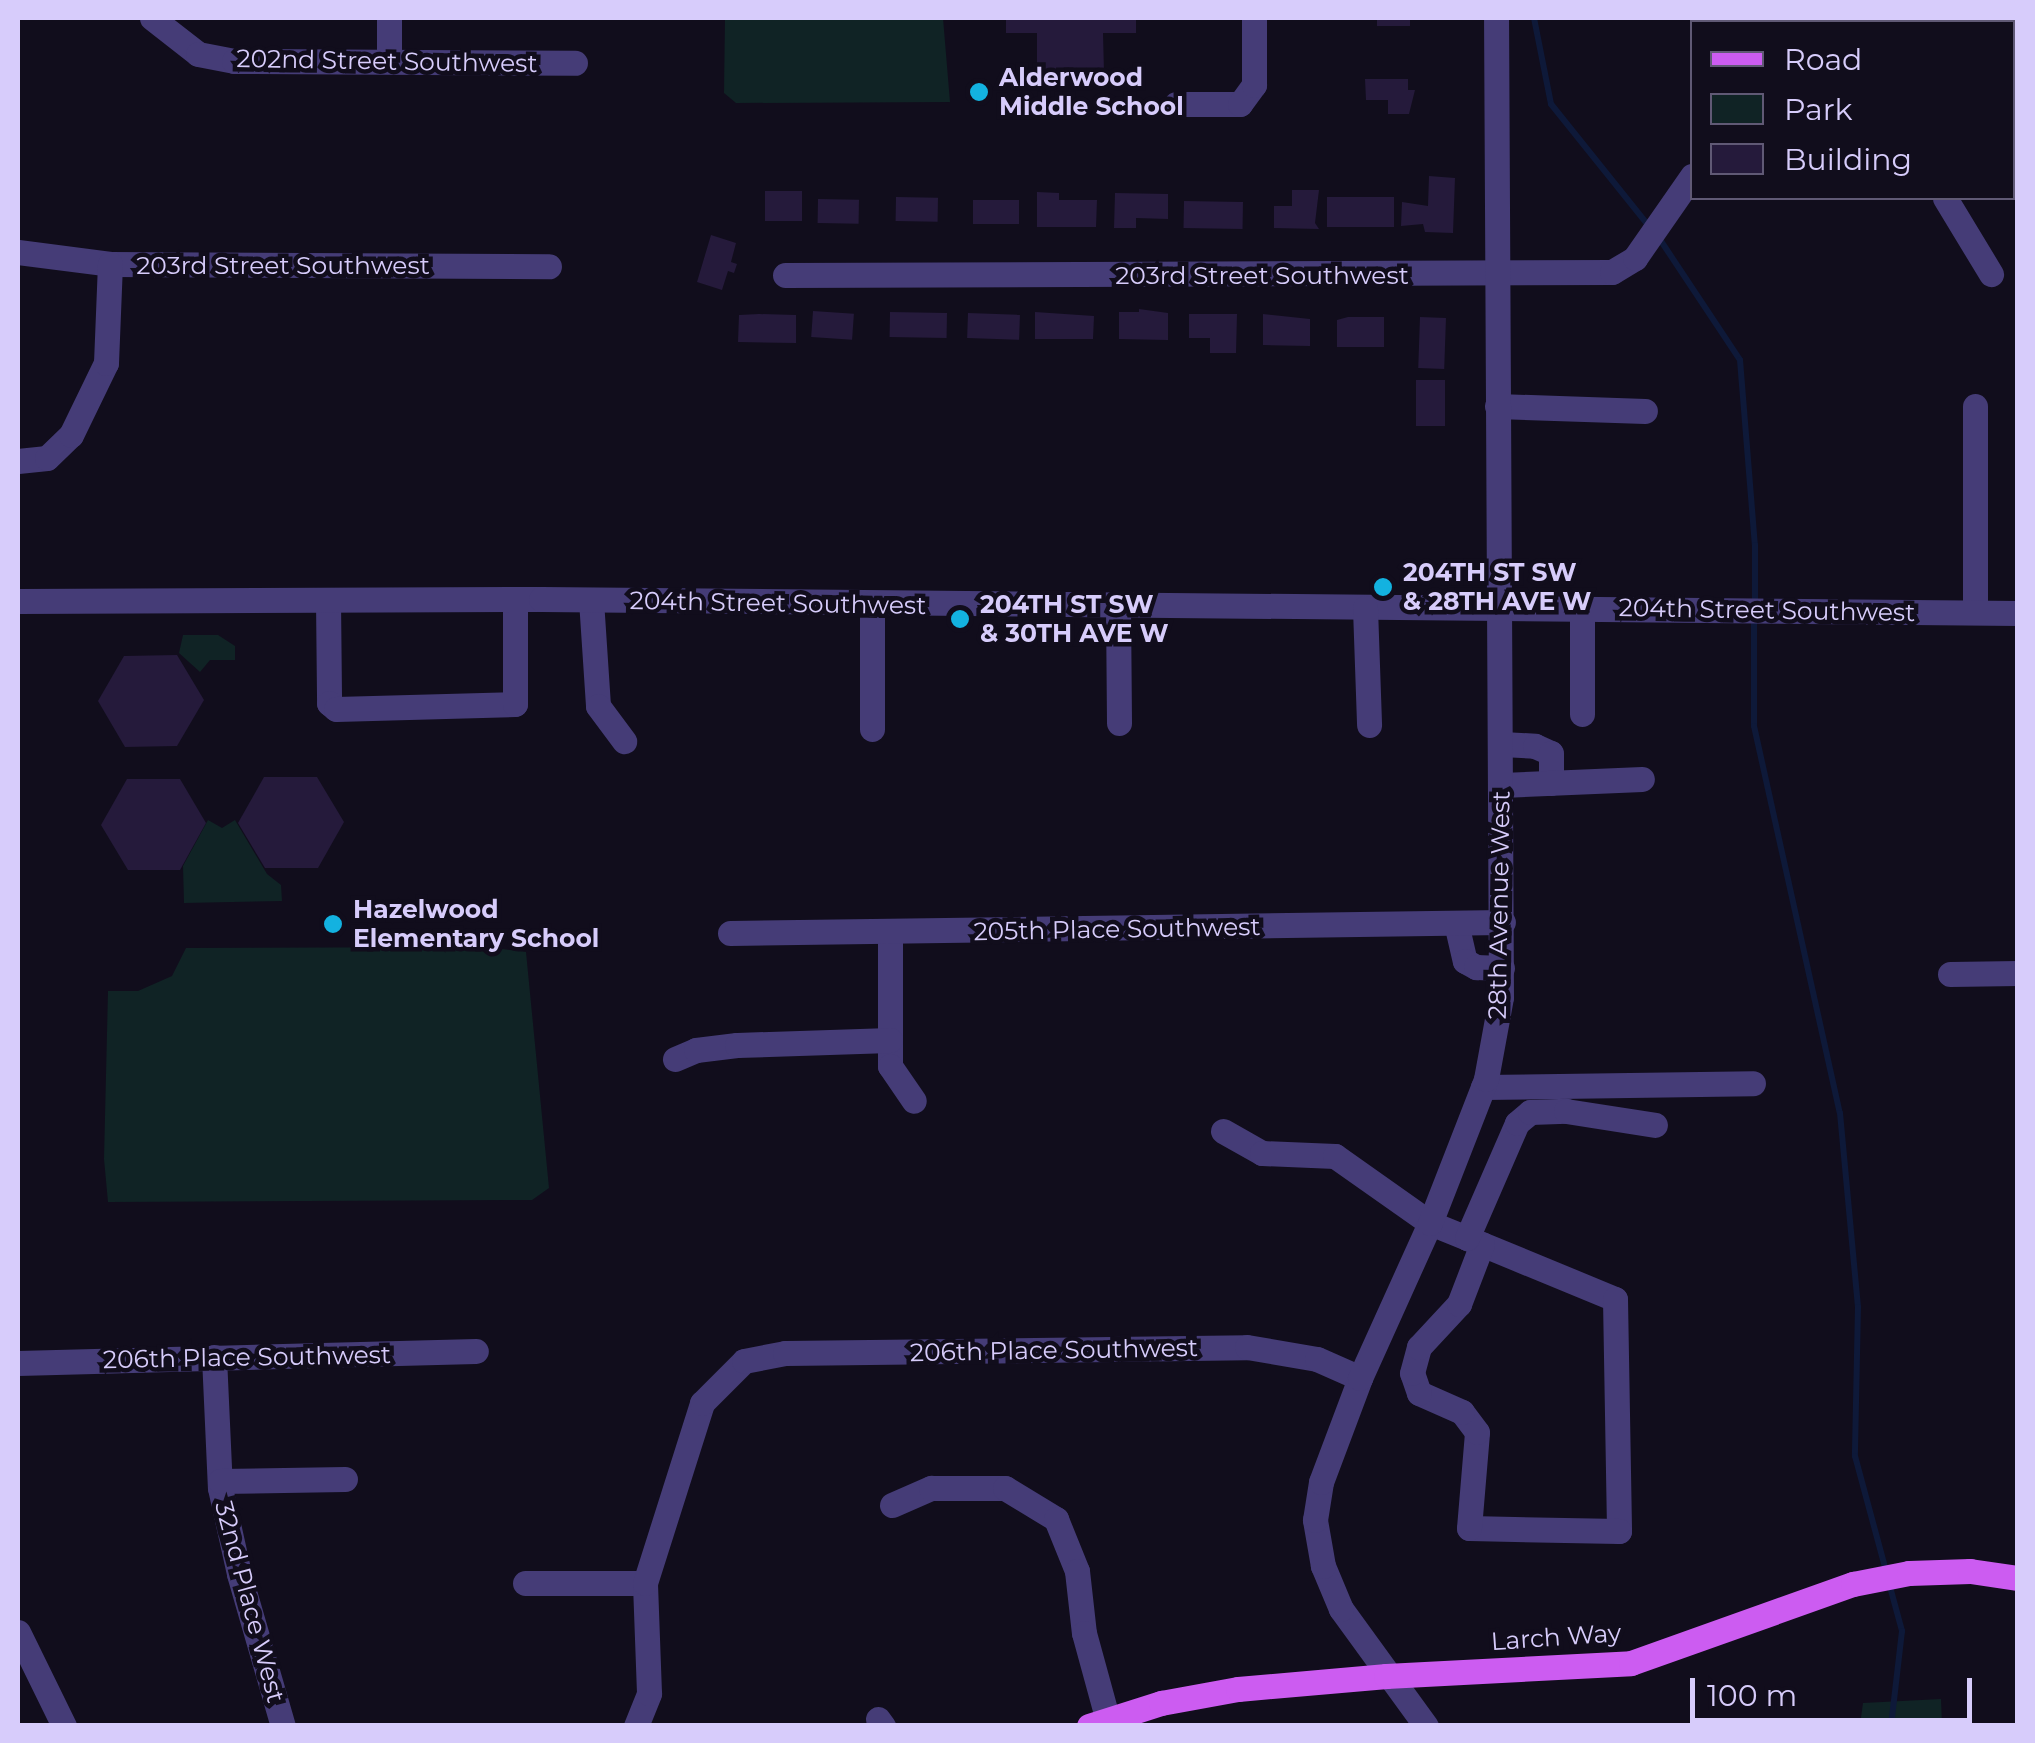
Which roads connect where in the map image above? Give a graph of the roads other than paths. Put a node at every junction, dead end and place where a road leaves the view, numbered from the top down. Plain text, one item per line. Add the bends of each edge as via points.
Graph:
1 (152, 18) edge
2 (389, 18) edge
3 (1254, 18) edge
4 (1496, 18) edge
5 (389, 60) junction
6 (575, 63) dead end
7 (1176, 104) dead end
8 (1690, 179) edge
9 (1946, 200) edge
10 (18, 252) edge
11 (110, 264) junction
12 (549, 266) dead end
13 (784, 274) dead end
14 (1991, 274) dead end
15 (1495, 275) junction
16 (1498, 406) junction
17 (1975, 406) dead end
18 (1644, 411) dead end
19 (18, 461) edge
20 (515, 599) junction
21 (328, 600) junction
22 (591, 600) junction
23 (18, 601) edge
24 (872, 604) junction
25 (1501, 606) junction
26 (1118, 607) junction
27 (1582, 607) junction
28 (1365, 608) junction
29 (1975, 612) junction
30 (2018, 613) edge
31 (1582, 714) dead end
32 (1119, 724) dead end
33 (1369, 725) dead end
34 (872, 729) dead end
35 (624, 741) dead end
36 (1502, 744) junction
37 (1642, 779) dead end
38 (1551, 783) junction
39 (1502, 785) junction
40 (1503, 922) junction
41 (1456, 923) junction
42 (890, 932) junction
43 (730, 933) dead end
44 (1502, 968) junction
45 (2018, 973) edge
46 (1950, 974) dead end
47 (890, 1040) junction
48 (674, 1059) dead end
49 (1753, 1083) dead end
50 (1483, 1087) junction
51 (914, 1101) dead end
52 (1655, 1125) dead end
53 (1223, 1131) dead end
54 (1430, 1223) junction
55 (1475, 1241) junction
56 (476, 1351) dead end
57 (214, 1357) junction
58 (18, 1363) edge
59 (1360, 1378) junction
60 (344, 1479) dead end
61 (220, 1481) junction
62 (892, 1505) dead end
63 (2018, 1578) edge
64 (525, 1582) dead end
65 (645, 1582) junction
66 (18, 1632) edge
67 (1386, 1676) junction
68 (1098, 1722) edge
69 (64, 1726) edge
70 (283, 1726) edge
71 (636, 1726) edge
72 (1426, 1726) edge

1 - 5 street, 202nd Street Southwest via 198,54
2 - 5 street
3 - 7 street via 1254,85 1240,104
4 - 15 street, 28th Avenue West
5 - 6 street, 202nd Street Southwest
8 - 15 street, 203rd Street Southwest via 1623,268
9 - 14 street
10 - 11 street, 203rd Street Southwest
11 - 12 street, 203rd Street Southwest
11 - 19 street via 106,363 71,435 47,458
13 - 15 street, 203rd Street Southwest
15 - 16 street, 28th Avenue West
16 - 18 street
16 - 25 street, 28th Avenue West
17 - 29 street
20 - 21 street, 204th Street Southwest
20 - 21 street via 515,704 336,709 329,703
20 - 22 street, 204th Street Southwest
21 - 23 street, 204th Street Southwest
22 - 24 street, 204th Street Southwest
22 - 35 street via 598,706
24 - 26 street, 204th Street Southwest
24 - 34 street
25 - 27 street, 204th Street Southwest
25 - 28 street, 204th Street Southwest
25 - 36 street, 28th Avenue West
26 - 28 street, 204th Street Southwest
26 - 32 street
27 - 29 street, 204th Street Southwest
27 - 31 street
28 - 33 street
29 - 30 street, 204th Street Southwest
36 - 38 street via 1551,753
36 - 39 street, 28th Avenue West
37 - 38 street
38 - 39 street
39 - 40 street, 28th Avenue West
40 - 41 street, 205th Place Southwest
40 - 44 street, 28th Avenue West
41 - 42 street, 205th Place Southwest
41 - 44 street via 1464,961
42 - 43 street, 205th Place Southwest
42 - 47 street
44 - 50 street, 28th Avenue West via 1495,1044
45 - 46 street
47 - 48 street via 737,1044
47 - 51 street via 890,1066
49 - 50 street
50 - 54 street, 28th Avenue West
52 - 55 street via 1530,1112 1517,1122
53 - 54 street via 1262,1153 1334,1156
54 - 55 street
54 - 59 street, 28th Avenue West
55 - 55 street via 1615,1300 1619,1532 1469,1528 1478,1432 1462,1412 1419,1393 1412,1373 1419,1347 1459,1304
56 - 57 street, 206th Place Southwest
57 - 58 street, 206th Place Southwest
57 - 61 street, 32nd Place West
59 - 65 street, 206th Place Southwest via 1318,1359 1247,1346 785,1352 744,1361 702,1403
59 - 67 street, 28th Avenue West via 1321,1482 1315,1520 1341,1609
60 - 61 street
61 - 70 street, 32nd Place West
62 - 68 street via 931,1488 1005,1488 1056,1519 1078,1571
63 - 67 main road, Larch Way via 1954,1571 1853,1584 1632,1663
64 - 65 street
65 - 71 street via 649,1693
66 - 69 street
67 - 68 main road, Larch Way via 1238,1689
67 - 72 street, 28th Avenue West

